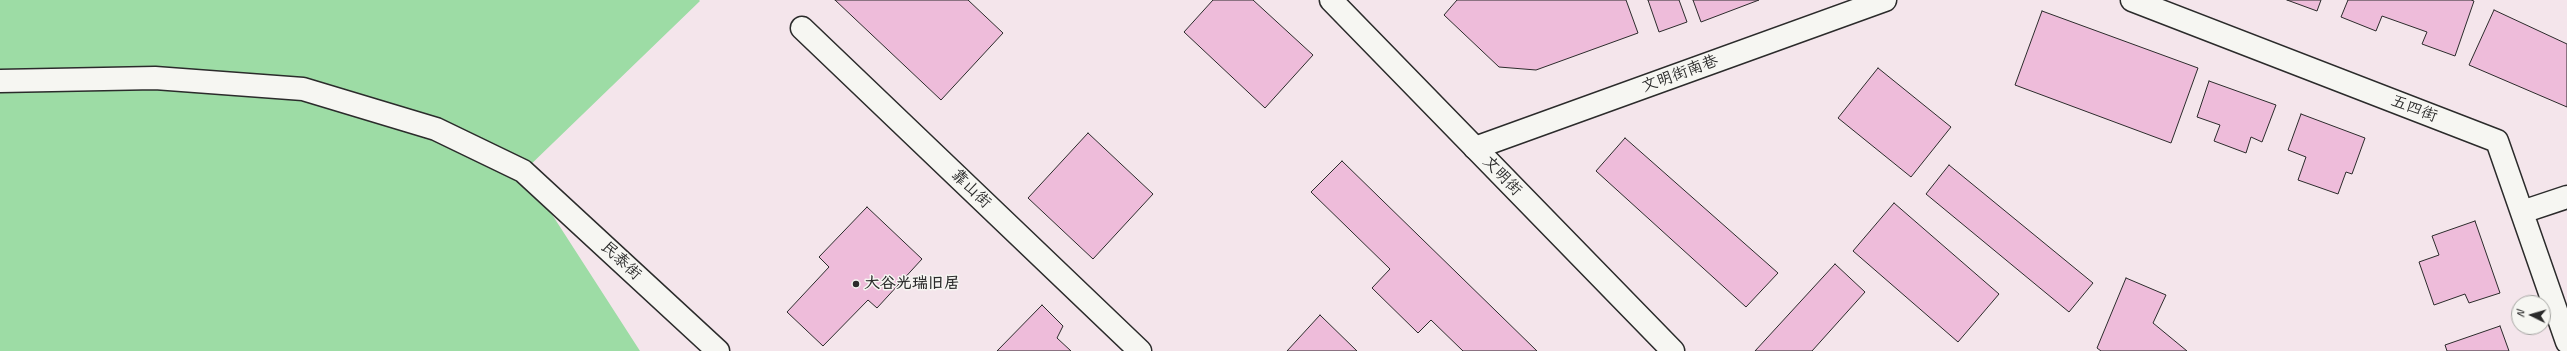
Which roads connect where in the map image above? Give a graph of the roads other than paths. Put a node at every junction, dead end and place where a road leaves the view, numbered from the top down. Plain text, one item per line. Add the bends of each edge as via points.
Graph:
1 (1331, 0) edge
2 (1885, 0) edge
3 (2132, 0) edge
4 (802, 28) dead end
5 (0, 81) edge
6 (1475, 148) junction
7 (2567, 197) edge
8 (2522, 212) junction
9 (2567, 342) edge
10 (718, 351) edge
11 (1140, 351) edge
12 (1673, 351) edge

1 - 6 street, 文明街
2 - 6 street, 文明街南巷
3 - 8 street, 五四街 via 2497,141
4 - 11 street, 靠山街
5 - 10 street, 民泰街 via 155,78 303,89 436,129 524,171
6 - 12 street, 文明街
7 - 8 street
8 - 9 street, 五四街

